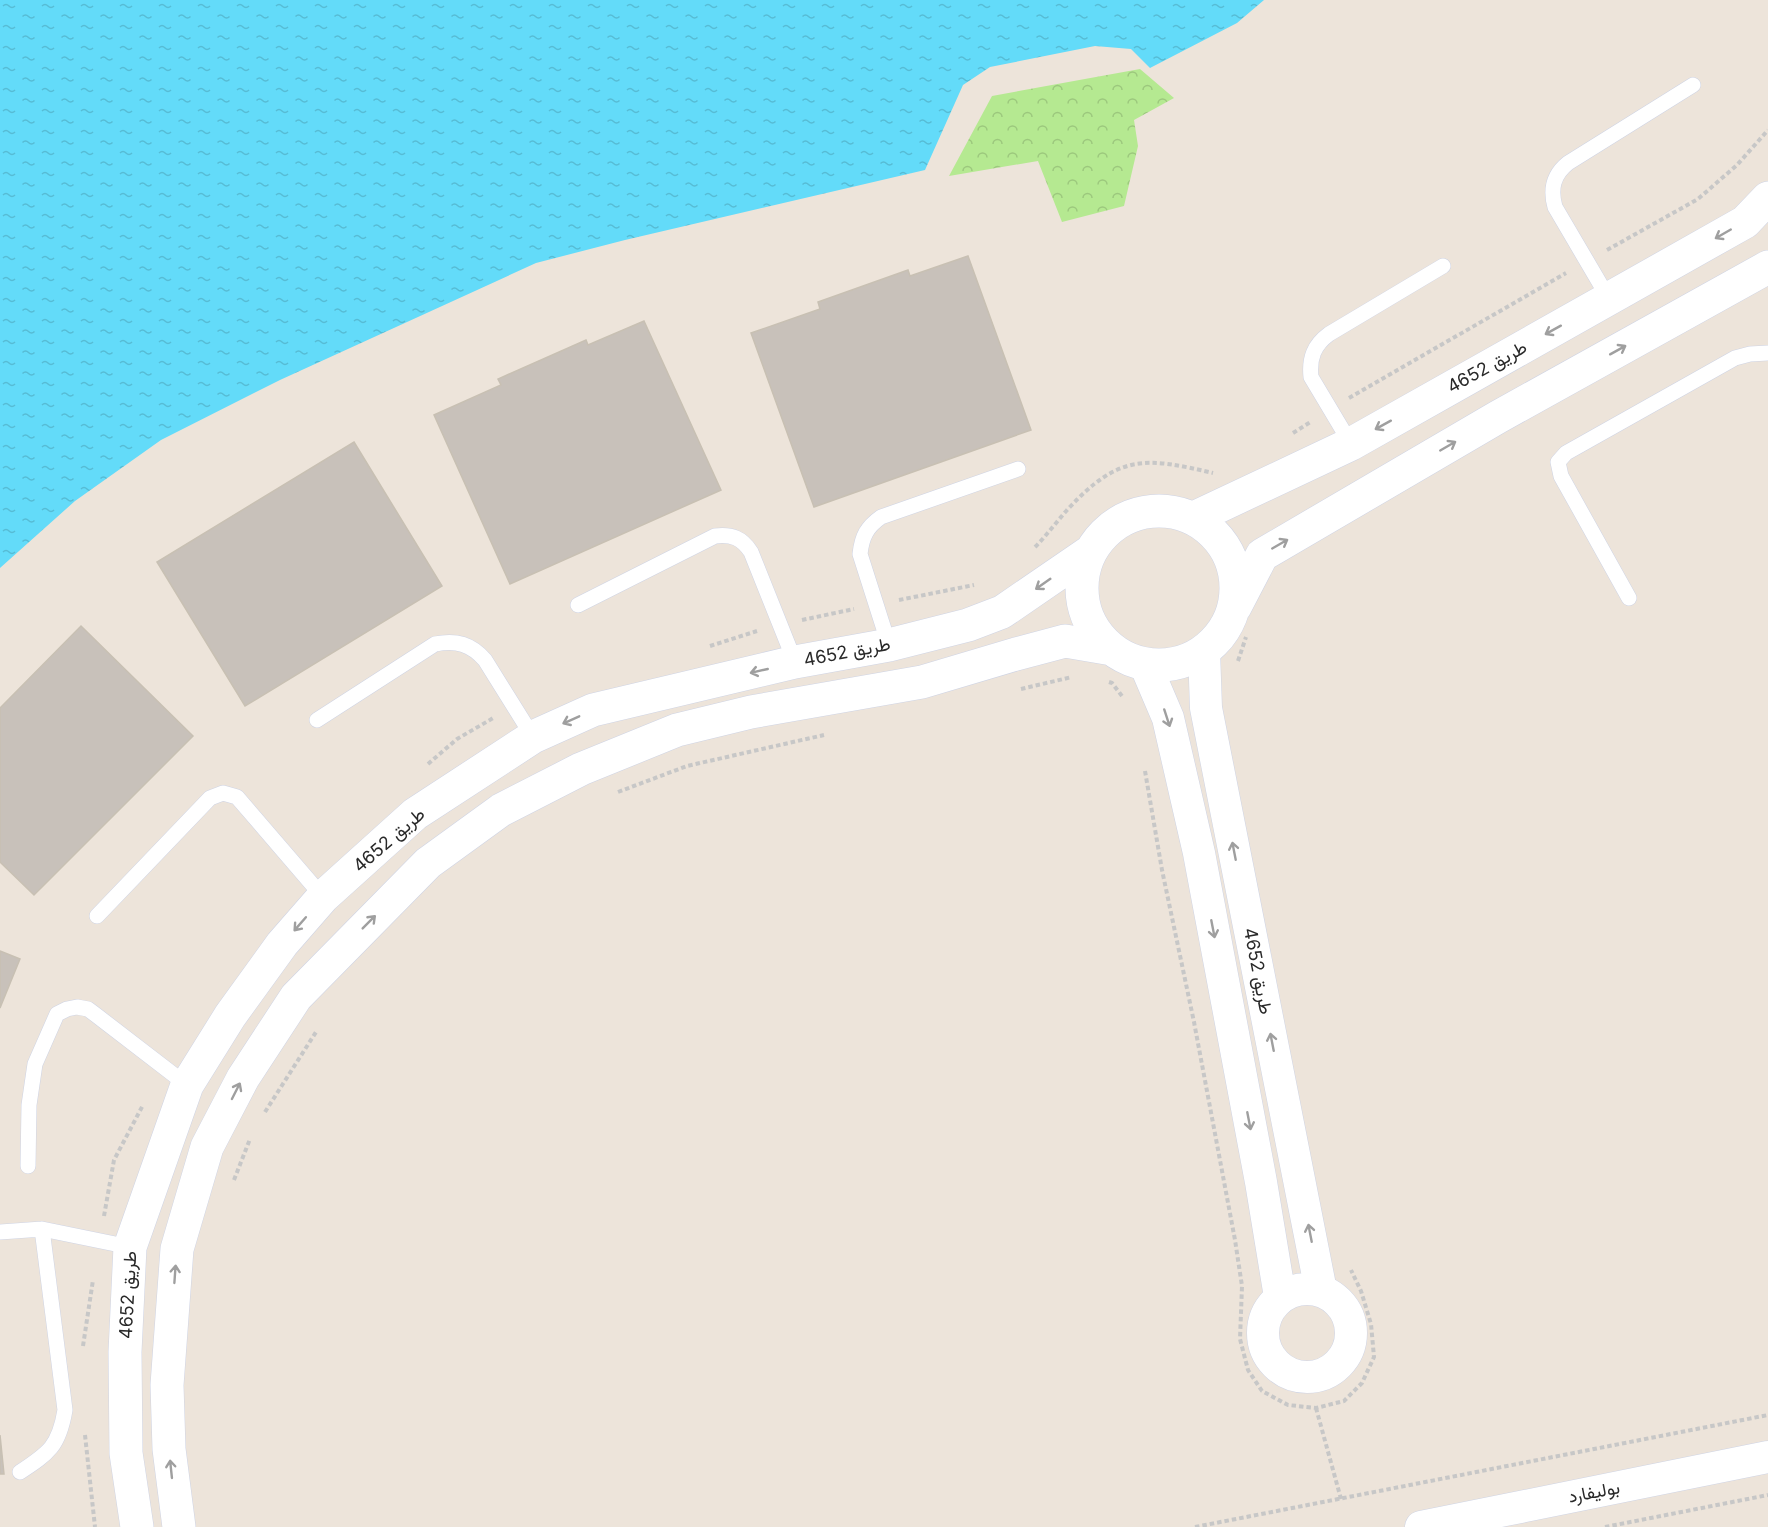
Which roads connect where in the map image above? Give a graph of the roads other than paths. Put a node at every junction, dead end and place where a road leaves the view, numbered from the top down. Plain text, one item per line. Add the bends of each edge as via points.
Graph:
1 (1693, 86) dead end
2 (1768, 198) edge
3 (1443, 267) dead end
4 (1768, 267) edge
5 (1609, 299) junction
6 (1768, 353) edge
7 (1350, 444) junction
8 (1018, 469) dead end
9 (1194, 518) junction
10 (1091, 551) junction
11 (1629, 598) dead end
12 (578, 605) dead end
13 (1235, 607) junction
14 (889, 645) junction
15 (1112, 650) junction
16 (1204, 651) junction
17 (795, 662) junction
18 (1145, 664) junction
19 (317, 720) dead end
20 (533, 737) junction
21 (323, 897) junction
22 (97, 916) dead end
23 (187, 1085) junction
24 (28, 1166) dead end
25 (42, 1229) junction
26 (0, 1232) edge
27 (130, 1247) junction
28 (1321, 1291) junction
29 (1280, 1297) junction
30 (1768, 1457) edge
31 (20, 1472) dead end
32 (137, 1527) edge
33 (179, 1527) edge
34 (1421, 1527) edge

1 - 5 lane via 1568,163 1556,175 1552,191 1555,207
2 -> 5 street, طريق 4652 via 1745,222
3 - 7 lane via 1329,334 1315,348 1311,377
13 -> 4 street via 1262,555 1498,417
5 -> 7 street, طريق 4652
6 - 11 lane via 1735,358 1566,453 1558,462 1560,476
7 - 9 street, طريق 4652
8 - 14 lane via 881,517 865,532 860,554
9 - 10 street via 1148,511 1125,519 1106,532
9 - 13 street via 1215,534 1230,555 1237,580
10 -> 14 street, طريق 4652 via 1002,612
10 - 15 street via 1083,577 1083,604 1094,629
12 - 17 lane via 715,536 736,537 751,552
13 - 16 street via 1223,632
14 - 17 street, طريق 4652
15 - 18 street
33 -> 15 street via 169,1449 167,1385 177,1249 207,1147 243,1078 296,997 428,863 501,810 581,769 677,730 752,712 922,682 1065,641
16 - 18 street via 1166,665
28 -> 16 street, طريق 4652 via 1206,708
17 -> 20 street, طريق 4652 via 593,710
18 -> 29 street, طريق 4652 via 1168,718 1199,853
19 - 20 lane via 435,644 449,641 463,643 485,660
20 - 21 street, طريق 4652 via 415,814
21 - 22 lane via 237,797 223,793 210,798
21 -> 23 street, طريق 4652 via 282,944
23 - 24 lane via 88,1010 77,1007 57,1014 35,1064 29,1105
23 - 27 street, طريق 4652
25 - 26 lane
25 - 27 lane
25 - 31 lane via 65,1410 61,1433 44,1456
27 - 32 street, طريق 4652 via 126,1453
28 - 29 street via 1300,1289
28 - 29 street via 1336,1299 1347,1312 1350,1346 1342,1361 1329,1372 1313,1377 1296,1377 1281,1370 1268,1357 1262,1341 1263,1324
30 - 34 street, بوليفارد

